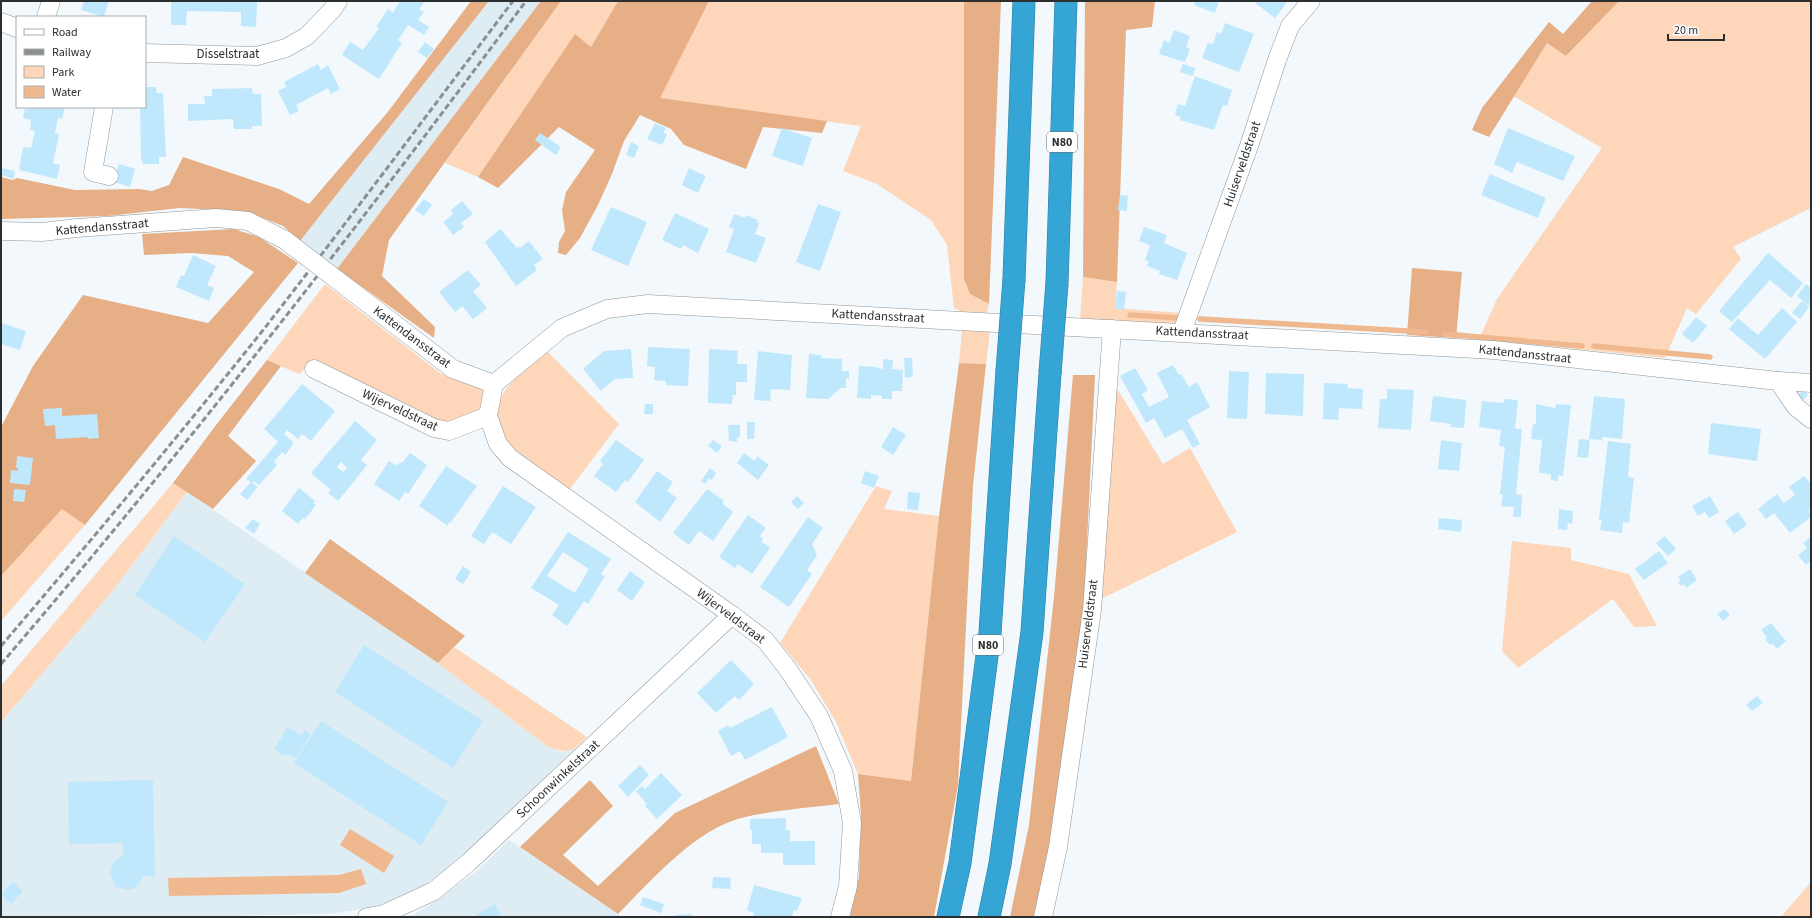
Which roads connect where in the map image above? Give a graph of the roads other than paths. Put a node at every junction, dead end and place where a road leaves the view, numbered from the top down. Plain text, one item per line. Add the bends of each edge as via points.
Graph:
1 (51, 1) edge
2 (338, 1) edge
3 (1024, 1) edge
4 (1066, 1) edge
5 (1311, 1) edge
6 (46, 16) edge
7 (1, 22) edge
8 (16, 28) edge
9 (146, 53) edge
10 (104, 108) edge
11 (108, 176) dead end
12 (1, 231) edge
13 (1112, 329) junction
14 (1182, 332) junction
15 (314, 369) dead end
16 (1778, 381) junction
17 (1811, 383) edge
18 (494, 384) junction
19 (488, 416) junction
20 (1811, 419) edge
21 (732, 614) junction
22 (367, 917) edge
23 (840, 917) edge
24 (948, 917) edge
25 (989, 917) edge
26 (1043, 917) edge

1 - 6 street
2 - 9 street, Disselstraat via 308,36 286,48 257,56
3 - 24 highway, N80, bridge via 1014,279 990,633 960,863
4 - 25 highway, N80, bridge via 1057,283 1032,632 1000,864
5 - 14 street, Huiserveldstraat via 1290,26
7 - 8 street
10 - 11 street via 93,172
12 - 18 street, Kattendansstraat, bridge via 42,232 216,218 248,221 286,240 453,369
13 - 14 street, Kattendansstraat
13 - 18 street, Kattendansstraat via 648,304 607,309 562,328
13 - 26 street, Huiserveldstraat via 1092,610 1058,847
14 - 16 street, Kattendansstraat via 1494,350
15 - 19 street, Wijerveldstraat via 434,428 449,431
16 - 17 street, Kattendansstraat
16 - 20 street via 1796,407
18 - 19 street
19 - 21 street, Wijerveldstraat via 498,444 510,458
21 - 22 street, Schoonwinkelstraat via 469,862 434,891 384,914
21 - 23 street, Wijerveldstraat via 765,640 787,668 819,716 844,771 852,823 848,886

